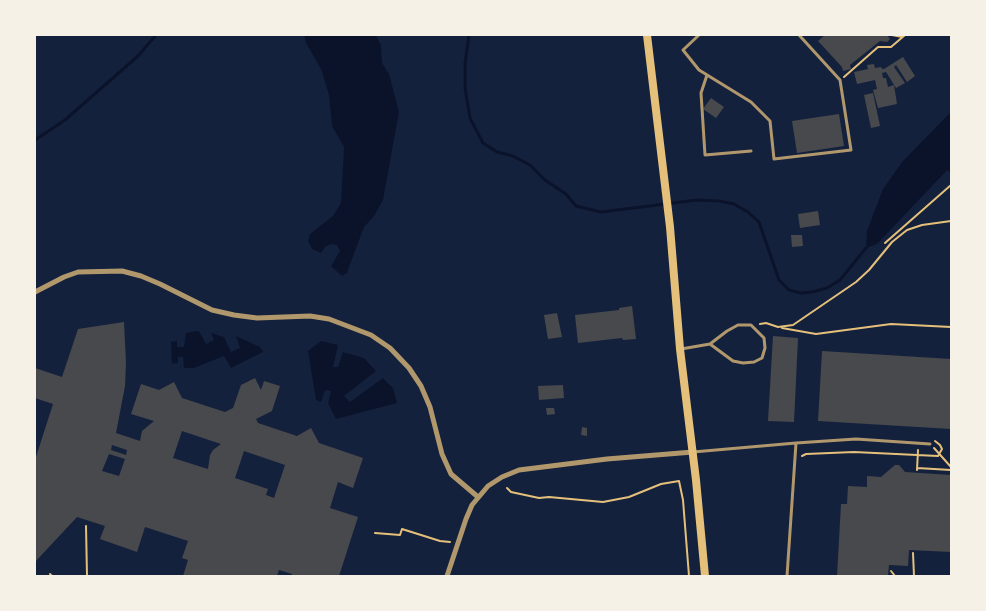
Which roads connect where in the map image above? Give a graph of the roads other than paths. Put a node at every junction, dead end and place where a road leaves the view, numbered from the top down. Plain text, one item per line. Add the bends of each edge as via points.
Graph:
1 (647, 35) edge
2 (699, 35) edge
3 (799, 35) edge
4 (707, 75) junction
5 (751, 151) dead end
6 (35, 292) edge
7 (710, 344) junction
8 (680, 349) junction
9 (796, 443) junction
10 (930, 444) road end
11 (693, 452) junction
12 (478, 497) junction
13 (448, 576) edge
14 (705, 576) edge
15 (787, 576) edge

1 - 8 main road via 670,227
2 - 4 lane via 683,50
3 - 4 lane via 840,80 852,150 774,159 770,121 752,102
4 - 5 lane via 701,93 705,155
6 - 12 street via 78,272 122,271 160,284 212,310 234,316 310,316 329,319 371,335 390,348 421,386 451,474
7 - 7 lane via 733,361 743,363 762,358 765,348 764,338 751,325 738,325
7 - 8 lane
8 - 11 main road
9 - 10 lane via 856,439
9 - 11 lane
9 - 15 lane
11 - 12 street via 519,470 488,486
11 - 14 main road
12 - 13 street via 466,519

